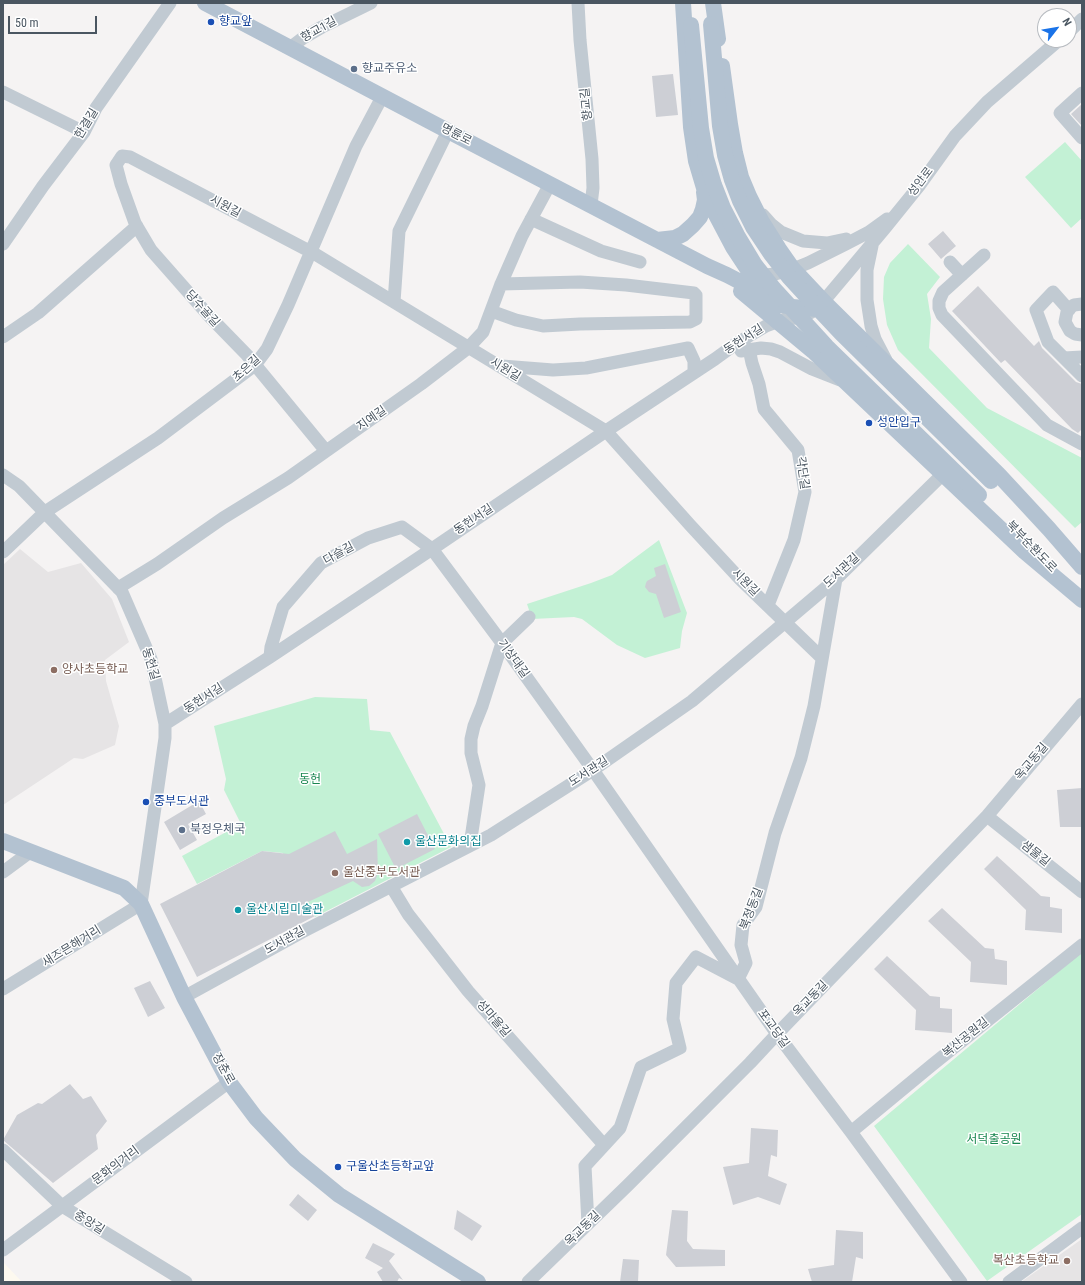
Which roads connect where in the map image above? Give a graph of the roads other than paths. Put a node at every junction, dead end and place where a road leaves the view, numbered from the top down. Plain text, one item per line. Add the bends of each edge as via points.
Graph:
1 (170, 3) edge
2 (206, 3) edge
3 (371, 3) edge
4 (578, 3) edge
5 (683, 3) edge
6 (689, 3) edge
7 (709, 3) edge
8 (714, 3) edge
9 (713, 23) junction
10 (688, 25) junction
11 (290, 48) junction
12 (1050, 48) edge
13 (3, 92) edge
14 (1082, 93) edge
15 (382, 97) junction
16 (448, 131) junction
17 (84, 132) junction
18 (1082, 138) edge
19 (130, 156) joint
20 (550, 184) junction
21 (704, 188) junction
22 (749, 196) junction
23 (591, 205) junction
24 (531, 219) junction
25 (137, 226) junction
26 (871, 237) junction
27 (657, 240) junction
28 (3, 244) edge
29 (310, 252) junction
30 (984, 255) dead end
31 (640, 262) dead end
32 (950, 262) dead end
33 (707, 266) junction
34 (793, 269) junction
35 (727, 275) junction
36 (962, 275) junction
37 (751, 276) junction
38 (501, 284) junction
39 (394, 302) junction
40 (765, 304) junction
41 (1082, 304) edge
42 (821, 305) junction
43 (1069, 310) junction
44 (491, 311) junction
45 (776, 322) junction
46 (1082, 335) edge
47 (3, 337) edge
48 (468, 348) junction
49 (749, 349) junction
50 (812, 351) junction
51 (1082, 357) edge
52 (1064, 358) junction
53 (715, 360) junction
54 (255, 365) junction
55 (498, 366) junction
56 (889, 367) junction
57 (694, 373) junction
58 (1082, 376) edge
59 (847, 383) junction
60 (606, 430) junction
61 (1082, 444) edge
62 (326, 451) junction
63 (943, 474) junction
64 (3, 475) edge
65 (44, 512) junction
66 (432, 549) junction
67 (3, 552) edge
68 (1080, 561) edge
69 (836, 579) junction
70 (118, 588) junction
71 (1082, 600) edge
72 (768, 605) junction
73 (529, 617) dead end
74 (785, 622) junction
75 (502, 643) junction
76 (270, 656) junction
77 (822, 658) junction
78 (1082, 704) edge
79 (165, 724) junction
80 (593, 770) junction
81 (987, 816) junction
82 (3, 841) edge
83 (470, 845) junction
84 (30, 852) junction
85 (3, 872) edge
86 (391, 886) junction
87 (1082, 892) edge
88 (142, 904) junction
89 (1082, 945) edge
90 (738, 979) junction
91 (3, 989) edge
92 (184, 997) junction
93 (776, 1034) junction
94 (229, 1082) junction
95 (851, 1132) junction
96 (604, 1145) junction
97 (3, 1150) edge
98 (62, 1206) junction
99 (588, 1224) junction
100 (1082, 1228) edge
101 (3, 1250) edge
102 (186, 1282) edge
103 (478, 1282) edge
104 (528, 1282) edge
105 (961, 1282) edge
106 (1009, 1282) edge

1 - 17 street, 한결길 via 96,108
2 - 11 main road, 명륜로
3 - 11 street, 향교1길 via 322,27
4 - 23 street, 향교길 via 592,159
5 - 10 main road
6 - 10 main road
7 - 9 main road
8 - 9 main road
9 - 22 main road via 735,153
9 - 68 main road, 북부순환도로, bridge via 720,126 725,155 740,201 775,260 841,333 991,482
10 - 21 main road via 691,128 696,161
10 - 71 main road, 북부순환도로, bridge via 706,158 723,208 756,265 774,289 827,347 1016,531
11 - 15 main road, 명륜로
12 - 26 street, 성안로 via 987,102 955,136 905,203
13 - 17 street
14 - 18 street via 1060,113
15 - 16 main road, 명륜로
15 - 29 street, 초은길 via 356,146
16 - 20 main road, 명륜로
16 - 39 street via 399,231
17 - 28 street, 한결길
19 - 25 street, 당수골길 via 122,156 116,165
19 - 29 street, 시원길
20 - 23 main road, 명륜로
20 - 24 street, 지예길
21 - 27 main road via 703,210 694,225 675,238
21 - 37 main road via 714,211
22 - 26 street via 770,224 781,232 803,241 827,243
22 - 34 main road via 762,222
23 - 27 main road, 명륜로
24 - 31 street via 601,251
24 - 38 street, 지예길
25 - 47 street via 38,313
25 - 54 street, 당수골길 via 155,255
26 - 34 street via 846,244
26 - 42 street, 성안로
26 - 56 street via 867,300 875,339
27 - 33 main road, 명륜로
29 - 39 street, 시원길
29 - 54 street, 초은길 via 267,349
30 - 36 street
32 - 36 street
33 - 35 main road
33 - 40 main road
34 - 37 street
34 - 42 main road
35 - 37 street
35 - 40 main road via 752,288
36 - 61 street via 943,292 939,308 942,315 1047,425
37 - 40 main road
38 - 44 street, 지예길
38 - 44 street via 580,282 694,292 696,319 690,322 543,326
39 - 48 street, 시원길
40 - 42 main road via 792,307
40 - 45 main road
41 - 43 street via 1074,305
42 - 45 street, 성안로 via 806,315
42 - 50 street via 809,318 806,327
42 - 56 main road via 842,320
43 - 46 street via 1066,317 1067,326 1070,331
43 - 52 street via 1052,292 1036,310 1048,342
44 - 48 street, 지예길 via 483,332
45 - 50 main road
45 - 53 street, 동헌서길 via 737,343
48 - 55 street, 시원길
48 - 62 street, 지예길
49 - 53 street via 733,352
49 - 59 street via 770,349 780,352
49 - 72 street, 각단길 via 764,409 798,450 806,492 794,540
50 - 59 main road
51 - 52 street
52 - 58 street
53 - 57 street, 동헌서길
54 - 62 street, 당수골길
54 - 65 street, 초은길 via 158,438
55 - 57 street via 553,370 586,368 688,348 694,361
55 - 60 street, 시원길
56 - 68 main road via 999,475
57 - 60 street, 동헌서길
59 - 63 main road
60 - 66 street, 동헌서길
60 - 72 street, 시원길 via 690,525
62 - 70 street, 지예길
63 - 69 street, 도서관길
63 - 71 main road via 1025,552
64 - 65 street, 동헌길 via 19,486
65 - 67 street, 초은길
65 - 70 street, 동헌길
66 - 75 street, 기상대길
66 - 76 street, 동헌서길
66 - 76 street, 다슬길 via 402,527 368,538 321,563 284,607 270,647
69 - 74 street, 도서관길
69 - 77 street, 북정동길
70 - 79 street, 동헌길 via 151,659
72 - 74 street, 시원길
73 - 75 street
74 - 77 street, 시원길
74 - 80 street, 도서관길 via 692,701
75 - 80 street, 기상대길
75 - 83 street via 471,739 471,753 479,786
76 - 79 street, 동헌서길
77 - 90 street, 북정동길 via 814,706 801,758 775,833 756,907 743,925 742,945 746,963
78 - 81 street, 옥교동길
79 - 88 street, 동헌길
80 - 83 street, 도서관길 via 491,835
80 - 90 street, 포교당길
81 - 87 street, 샘물길
81 - 93 street, 옥교동길
82 - 84 main road, 장춘로
83 - 86 street, 도서관길
84 - 85 street
84 - 88 main road, 장춘로 via 124,888
86 - 92 street, 도서관길
86 - 96 street, 성마을길 via 408,914 468,991
88 - 91 street, 새즈믄해거리
88 - 92 main road, 장춘로
89 - 95 street, 복산공원길
90 - 93 street, 포교당길
90 - 96 street via 696,957 676,983 673,1019 680,1048 641,1067 620,1128
92 - 94 main road, 장춘로
93 - 95 street, 포교당길
93 - 99 street, 옥교동길
94 - 98 street, 문화의거리
94 - 103 main road, 장춘로 via 256,1118 295,1159 334,1191
95 - 105 street, 포교당길
96 - 99 street via 585,1166
97 - 98 street, 중앙길
98 - 101 street, 문화의거리
98 - 102 street, 중앙길
99 - 104 street, 옥교동길
100 - 106 street

